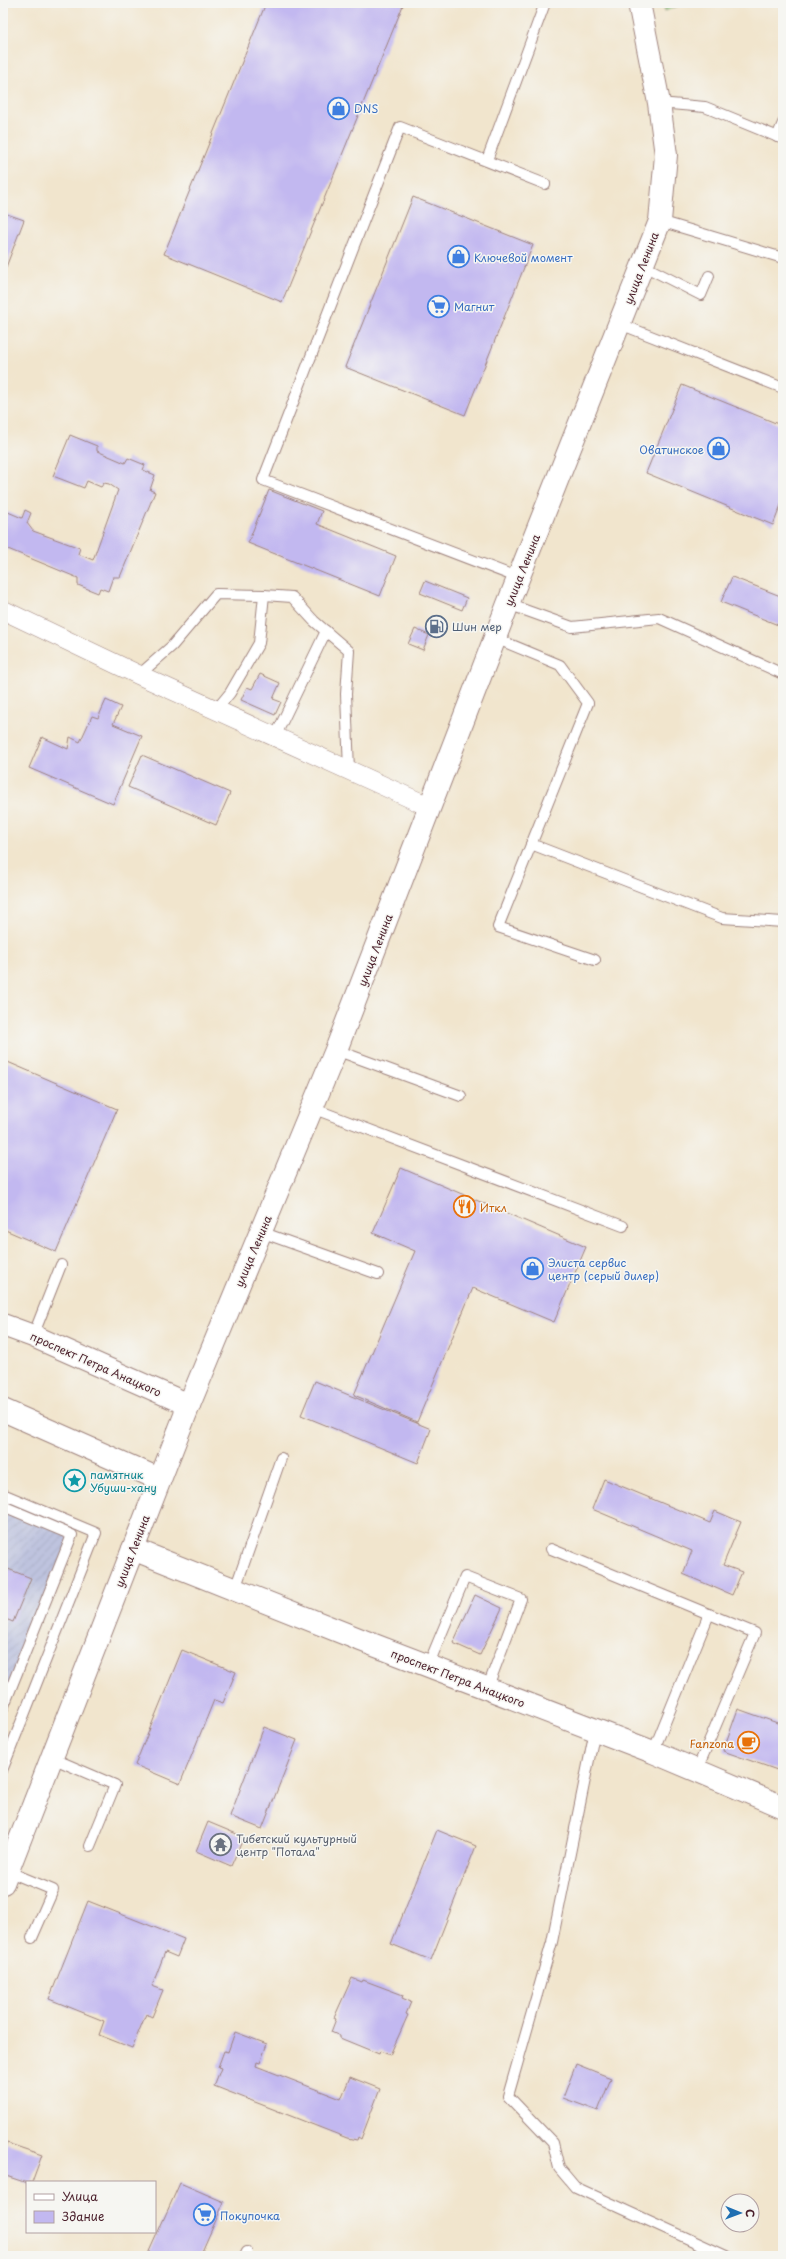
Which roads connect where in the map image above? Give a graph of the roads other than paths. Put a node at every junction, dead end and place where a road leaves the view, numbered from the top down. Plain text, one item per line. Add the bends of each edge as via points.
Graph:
1 (545, 3) edge
2 (639, 3) edge
3 (659, 103) junction
4 (783, 123) edge
5 (780, 138) edge
6 (487, 160) junction
7 (545, 184) dead end
8 (660, 221) junction
9 (783, 258) edge
10 (642, 265) junction
11 (709, 276) dead end
12 (620, 324) junction
13 (783, 388) edge
14 (519, 578) junction
15 (264, 595) junction
16 (508, 604) junction
17 (3, 610) edge
18 (326, 631) junction
19 (495, 638) junction
20 (783, 674) edge
21 (139, 675) junction
22 (216, 710) junction
23 (275, 737) junction
24 (349, 770) junction
25 (430, 807) junction
26 (531, 844) junction
27 (783, 922) edge
28 (595, 960) dead end
29 (336, 1050) junction
30 (461, 1096) dead end
31 (312, 1108) junction
32 (623, 1226) dead end
33 (261, 1232) junction
34 (61, 1264) dead end
35 (378, 1274) dead end
36 (3, 1324) edge
37 (33, 1336) junction
38 (189, 1405) junction
39 (3, 1410) edge
40 (281, 1458) dead end
41 (159, 1479) junction
42 (3, 1494) edge
43 (3, 1506) edge
44 (133, 1548) junction
45 (551, 1549) dead end
46 (235, 1589) junction
47 (709, 1614) junction
48 (428, 1666) junction
49 (487, 1689) junction
50 (3, 1708) edge
51 (595, 1730) junction
52 (653, 1752) junction
53 (52, 1758) junction
54 (3, 1768) edge
55 (696, 1772) junction
56 (783, 1807) edge
57 (90, 1846) dead end
58 (5, 1877) edge
59 (32, 1938) dead end
60 (726, 2256) edge

1 - 6 lane
2 - 3 main road, улица Ленина
3 - 5 lane via 705,107
3 - 8 main road, улица Ленина via 666,155
4 - 5 lane
6 - 7 lane
6 - 14 lane via 400,127 263,480
8 - 9 lane
8 - 10 main road, улица Ленина
10 - 11 lane via 701,295
10 - 12 main road, улица Ленина
12 - 13 lane
12 - 14 main road, улица Ленина
14 - 16 main road, улица Ленина
15 - 18 lane via 292,597
15 - 21 lane via 216,594 172,646
15 - 22 lane via 260,643 230,693
16 - 19 main road, улица Ленина
16 - 20 lane via 572,627 659,618
17 - 21 street
18 - 23 lane
18 - 24 lane via 349,651 346,694
19 - 25 main road, улица Ленина
19 - 26 lane via 560,665 588,703
21 - 22 street
22 - 23 street
23 - 24 street
24 - 25 street
25 - 29 main road, улица Ленина
26 - 27 lane via 722,918
26 - 28 lane via 498,927
29 - 30 lane
29 - 31 main road, улица Ленина
31 - 32 lane
31 - 33 main road, улица Ленина
33 - 35 lane
33 - 38 main road, улица Ленина
34 - 37 lane
36 - 37 main road, проспект Петра Анацкого
37 - 38 main road, проспект Петра Анацкого
38 - 41 main road, улица Ленина
39 - 41 main road
40 - 46 lane
41 - 44 main road, улица Ленина
42 - 54 lane via 96,1533
43 - 50 lane via 72,1534
44 - 46 main road, проспект Петра Анацкого
44 - 53 main road, улица Ленина
45 - 47 lane
46 - 48 main road, проспект Петра Анацкого
47 - 52 lane
47 - 55 lane via 755,1633
48 - 49 main road, проспект Петра Анацкого
48 - 49 lane via 465,1577 521,1599
49 - 51 main road, проспект Петра Анацкого
51 - 52 main road, проспект Петра Анацкого
51 - 60 lane via 552,1942 508,2096 553,2143 559,2168 575,2187
52 - 55 main road, проспект Петра Анацкого
53 - 57 lane via 115,1785
53 - 58 main road, улица Ленина
55 - 56 main road, проспект Петра Анацкого
58 - 59 lane via 53,1890

